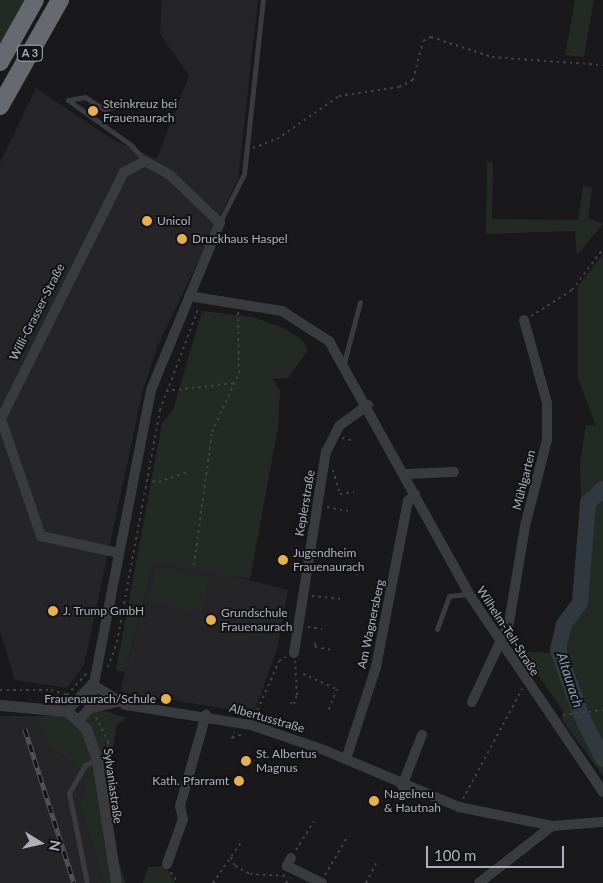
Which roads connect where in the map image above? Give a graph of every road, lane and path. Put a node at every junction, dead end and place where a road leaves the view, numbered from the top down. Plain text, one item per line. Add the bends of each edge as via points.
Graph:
1 (35, 0) edge
2 (60, 0) edge
3 (264, 0) edge
4 (0, 62) edge
5 (603, 65) edge
6 (125, 105) dead end
7 (0, 106) edge
8 (246, 151) junction
9 (145, 161) junction
10 (220, 223) junction
11 (603, 248) edge
12 (188, 296) junction
13 (202, 301) junction
14 (360, 302) dead end
15 (237, 305) junction
16 (524, 320) joint
17 (344, 362) junction
18 (236, 383) junction
19 (166, 391) junction
20 (368, 405) junction
21 (323, 468) junction
22 (186, 472) dead end
23 (454, 472) dead end
24 (406, 474) junction
25 (146, 480) junction
26 (354, 492) dead end
27 (415, 494) junction
28 (317, 506) junction
29 (348, 511) dead end
30 (118, 553) junction
31 (307, 564) junction
32 (194, 565) dead end
33 (352, 569) dead end
34 (302, 594) junction
35 (469, 594) junction
36 (341, 599) dead end
37 (296, 625) junction
38 (322, 629) dead end
39 (437, 629) dead end
40 (315, 643) dead end
41 (501, 646) junction
42 (334, 650) dead end
43 (294, 653) junction
44 (94, 672) junction
45 (303, 674) dead end
46 (526, 682) junction
47 (92, 684) junction
48 (67, 694) dead end
49 (117, 702) junction
50 (472, 702) dead end
51 (290, 703) dead end
52 (0, 705) edge
53 (89, 709) junction
54 (257, 710) dead end
55 (603, 710) edge
56 (68, 711) junction
57 (328, 711) dead end
58 (206, 715) junction
59 (563, 715) dead end
60 (79, 720) junction
61 (234, 733) dead end
62 (241, 735) dead end
63 (422, 735) dead end
64 (346, 759) junction
65 (97, 760) junction
66 (402, 786) junction
67 (603, 792) edge
68 (459, 807) junction
69 (314, 821) dead end
70 (603, 822) edge
71 (552, 826) junction
72 (347, 837) dead end
73 (242, 841) dead end
74 (231, 857) junction
75 (291, 858) joint
76 (377, 861) dead end
77 (167, 864) joint
78 (289, 878) dead end
79 (87, 883) edge
80 (116, 883) edge
81 (178, 883) edge
82 (213, 883) edge
83 (322, 883) edge
84 (366, 883) edge
85 (479, 883) edge

1 - 4 highway, A 3
2 - 7 highway, A 3
3 - 8 lane
5 - 8 path via 492,58 431,37 422,41 413,80 399,87 339,96 277,139
6 - 9 lane via 104,108 84,98 68,100 131,145
8 - 10 lane via 241,185
9 - 10 street via 170,175
9 - 30 street, Willi-Grasser-Straße via 124,172 1,419 41,536
10 - 12 street
11 - 16 path via 564,297
12 - 13 street, Wilhelm-Tell-Straße
12 - 30 street via 151,390
13 - 15 street, Wilhelm-Tell-Straße
13 - 19 path
14 - 17 lane
15 - 17 street, Wilhelm-Tell-Straße via 270,309 301,320 329,341
15 - 18 path
16 - 41 street, Mühlgarten via 543,382 548,422 516,592
17 - 20 street, Wilhelm-Tell-Straße
18 - 19 path
18 - 32 path via 212,432
19 - 25 path
20 - 21 street, Keplerstraße via 333,434
20 - 24 street, Wilhelm-Tell-Straße
21 - 26 path via 336,471 340,494
21 - 28 street, Keplerstraße
22 - 25 path via 159,482
23 - 24 street
24 - 27 street, Wilhelm-Tell-Straße
25 - 44 path via 117,642 107,669
27 - 35 street, Wilhelm-Tell-Straße
27 - 64 street, Am Wagnersberg via 408,501 376,667
28 - 29 path
28 - 31 street, Keplerstraße
30 - 44 street
31 - 33 path
31 - 34 street, Keplerstraße
34 - 36 path
34 - 37 street, Keplerstraße
35 - 39 lane via 449,596
35 - 41 street, Wilhelm-Tell-Straße
37 - 38 path
37 - 43 street, Keplerstraße
40 - 42 path via 315,647
41 - 46 street, Wilhelm-Tell-Straße
41 - 50 street, Mühlgarten
43 - 51 path via 297,695 294,704
43 - 54 path via 279,661
44 - 47 street
44 - 48 path via 84,672
45 - 57 path via 337,689
46 - 67 street, Wilhelm-Tell-Straße
46 - 68 path
47 - 49 street, Albertusstraße
47 - 53 street
47 - 56 street
49 - 53 street, Albertusstraße
49 - 58 street, Albertusstraße
52 - 56 street
53 - 60 street
55 - 59 path
56 - 60 street, Sylvaniastraße
58 - 64 street, Albertusstraße via 278,733
58 - 77 street via 180,806 183,819
60 - 65 street, Sylvaniastraße via 92,740
61 - 62 path via 232,738
63 - 66 street
64 - 66 street, Albertusstraße
65 - 79 lane via 86,765 69,793
65 - 80 street, Sylvaniastraße
66 - 68 street, Albertusstraße
68 - 71 street, Albertusstraße
69 - 75 path
70 - 71 street, Albertusstraße
71 - 85 street
72 - 83 path
73 - 74 path
74 - 78 path via 235,866 250,874
74 - 82 path
75 - 83 street via 287,866
76 - 84 path
77 - 81 path

